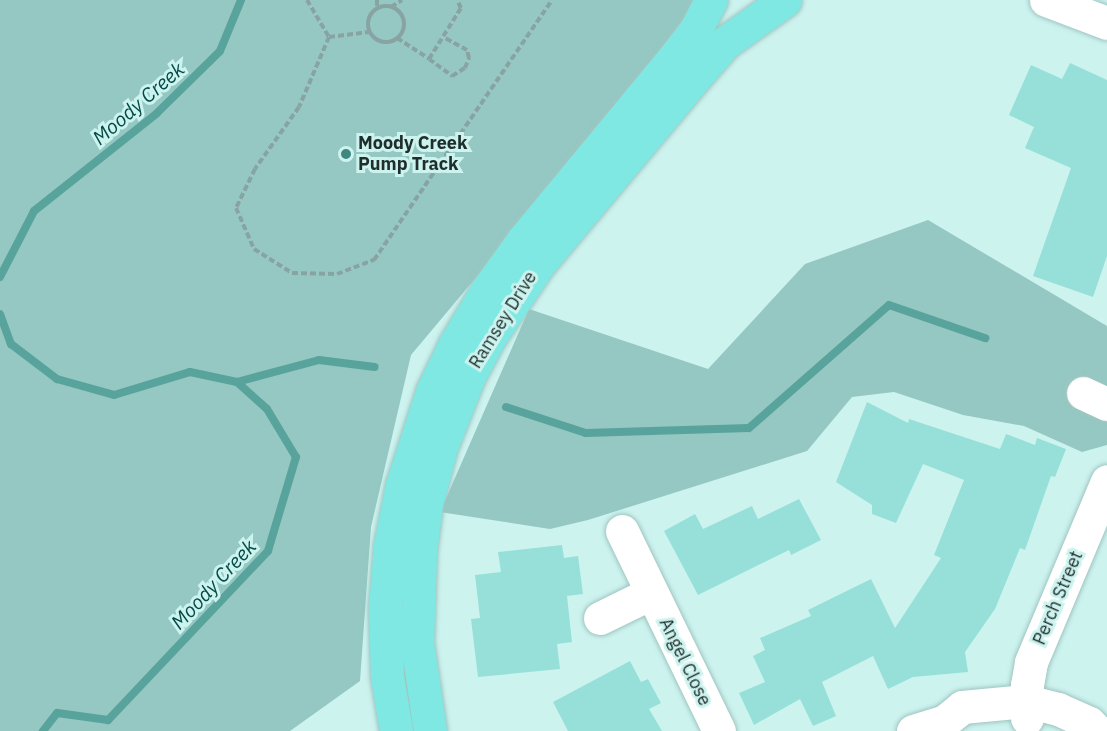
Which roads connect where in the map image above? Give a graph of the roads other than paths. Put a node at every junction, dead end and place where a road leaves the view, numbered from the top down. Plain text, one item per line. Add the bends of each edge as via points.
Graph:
1 (711, 0) edge
2 (784, 0) edge
3 (1046, 0) edge
4 (1069, 0) edge
5 (1107, 22) edge
6 (1107, 482) edge
7 (622, 531) dead end
8 (651, 593) junction
9 (600, 618) dead end
10 (1026, 709) junction
11 (396, 731) edge
12 (430, 731) edge
13 (719, 731) edge
14 (913, 731) edge
15 (1061, 731) edge
16 (1097, 731) edge

1 - 11 main road, Ramsey Drive via 695,31 523,240 487,290 432,392 402,485 390,546 387,676
2 - 12 main road, Ramsey Drive via 726,42 703,68 538,265 494,329 468,376 441,447 426,504 420,550 417,643
3 - 5 street
4 - 5 street
6 - 10 street, Perch Street via 1031,662
7 - 8 street, Angel Close
8 - 9 street
8 - 13 street, Angel Close
10 - 14 street via 962,707 945,721
10 - 15 street
10 - 16 street via 1059,709

